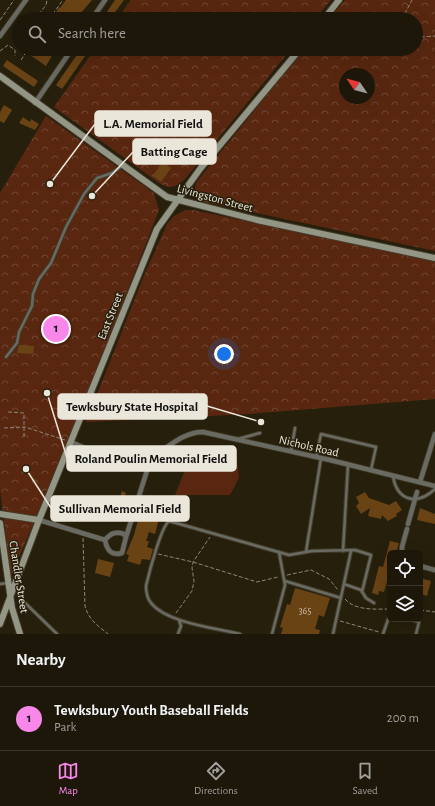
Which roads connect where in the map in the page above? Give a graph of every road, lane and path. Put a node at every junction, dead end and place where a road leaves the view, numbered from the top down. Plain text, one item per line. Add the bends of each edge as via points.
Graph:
1 (14, 0) edge
2 (26, 0) edge
3 (47, 0) edge
4 (63, 0) edge
5 (105, 0) edge
6 (339, 0) edge
7 (412, 0) edge
8 (17, 12) edge
9 (42, 12) edge
10 (54, 12) edge
11 (97, 12) edge
12 (330, 12) edge
13 (405, 12) edge
14 (12, 19) edge
15 (0, 20) edge
16 (0, 36) edge
17 (435, 36) edge
18 (423, 37) edge
19 (12, 48) edge
20 (0, 51) edge
21 (24, 56) edge
22 (67, 56) edge
23 (294, 56) edge
24 (21, 60) dead end
25 (0, 76) edge
26 (36, 103) junction
27 (122, 166) junction
28 (177, 200) junction
29 (435, 258) edge
30 (6, 357) dead end
31 (8, 412) dead end
32 (25, 427) junction
33 (4, 428) dead end
34 (296, 428) dead end
35 (260, 433) dead end
36 (435, 434) edge
37 (24, 438) dead end
38 (238, 439) junction
39 (71, 442) junction
40 (291, 452) junction
41 (316, 457) junction
42 (151, 458) junction
43 (321, 458) junction
44 (348, 465) junction
45 (371, 471) junction
46 (393, 476) junction
47 (420, 482) junction
48 (435, 487) edge
49 (417, 492) dead end
50 (415, 500) junction
51 (0, 514) edge
52 (39, 520) junction
53 (0, 523) edge
54 (408, 524) dead end
55 (407, 529) dead end
56 (213, 532) junction
57 (83, 534) junction
58 (126, 537) junction
59 (105, 540) junction
60 (2, 549) edge
61 (402, 550) edge
62 (343, 551) junction
63 (351, 551) junction
64 (279, 552) junction
65 (306, 552) junction
66 (156, 554) junction
67 (193, 562) junction
68 (423, 567) edge
69 (435, 570) edge
70 (284, 576) junction
71 (285, 581) junction
72 (8, 583) junction
73 (0, 584) edge
74 (344, 584) junction
75 (362, 592) junction
76 (341, 596) junction
77 (10, 597) junction
78 (20, 598) dead end
79 (374, 603) dead end
80 (387, 609) edge
81 (423, 610) edge
82 (435, 612) edge
83 (173, 617) junction
84 (179, 619) junction
85 (336, 620) junction
86 (0, 622) edge
87 (387, 622) edge
88 (419, 622) edge
89 (20, 634) edge
90 (57, 634) edge
91 (108, 634) edge
92 (178, 634) edge
93 (240, 634) edge
94 (272, 634) edge
95 (333, 634) edge
96 (383, 634) edge
97 (416, 634) edge

1 - 15 path
2 - 8 street
3 - 9 path
4 - 10 path
5 - 11 street
6 - 12 main road
7 - 13 path
14 - 16 street
17 - 18 path
19 - 20 path via 8,45
21 - 24 path
22 - 26 street
23 - 28 main road, East Street
25 - 26 main road, Livingston Street
26 - 27 main road, Livingston Street
27 - 28 main road, Livingston Street via 167,197
27 - 30 lane via 97,178 84,194 66,227 51,263 39,279 33,294 32,306 17,342
28 - 29 main road, Livingston Street
28 - 39 main road, East Street via 153,237
31 - 32 path via 24,413
32 - 33 path
32 - 37 path
32 - 39 path
34 - 40 lane
35 - 38 lane
36 - 47 street
38 - 40 street, Nichols Road
38 - 42 street, Nichols Road via 203,432 190,433
39 - 42 street, Nichols Road via 124,464
39 - 52 main road, East Street
40 - 41 street, Nichols Road
41 - 43 street, Nichols Road
41 - 45 lane via 320,434 376,447
42 - 58 street
43 - 44 street, Nichols Road
43 - 65 lane
44 - 45 street, Nichols Road
44 - 62 lane
45 - 46 street, Nichols Road
46 - 47 street, Nichols Road
46 - 50 lane via 400,493
47 - 48 street, Nichols Road
48 - 50 lane via 426,496
49 - 50 street
50 - 54 street
51 - 52 main road
52 - 57 street
52 - 77 main road, East Street
53 - 60 main road, Chandler Street
55 - 61 street
56 - 64 lane
56 - 66 lane via 169,521 166,523
56 - 67 path
57 - 59 street
57 - 91 path via 84,606 89,618
58 - 59 street via 116,532
58 - 59 street via 122,553 117,554 109,551
60 - 72 main road, Chandler Street
62 - 63 lane
62 - 65 lane
63 - 74 lane
63 - 75 lane via 371,555
64 - 65 lane via 289,555
64 - 70 lane
66 - 67 path
66 - 83 lane via 146,594 154,606
67 - 70 path via 257,582
67 - 83 path via 192,591
68 - 69 street
70 - 71 lane
70 - 76 path via 310,570 329,579
71 - 76 lane
71 - 94 lane
72 - 73 lane
72 - 77 main road, Chandler Street
74 - 75 lane
74 - 76 lane
75 - 79 lane
76 - 80 path via 349,603 362,608
76 - 85 lane
77 - 86 main road, East Street
77 - 89 main road, Chandler Street
78 - 90 lane
81 - 82 path
83 - 84 lane
84 - 92 lane via 181,626
84 - 93 lane
85 - 95 lane
85 - 96 path
87 - 96 lane
88 - 97 lane

